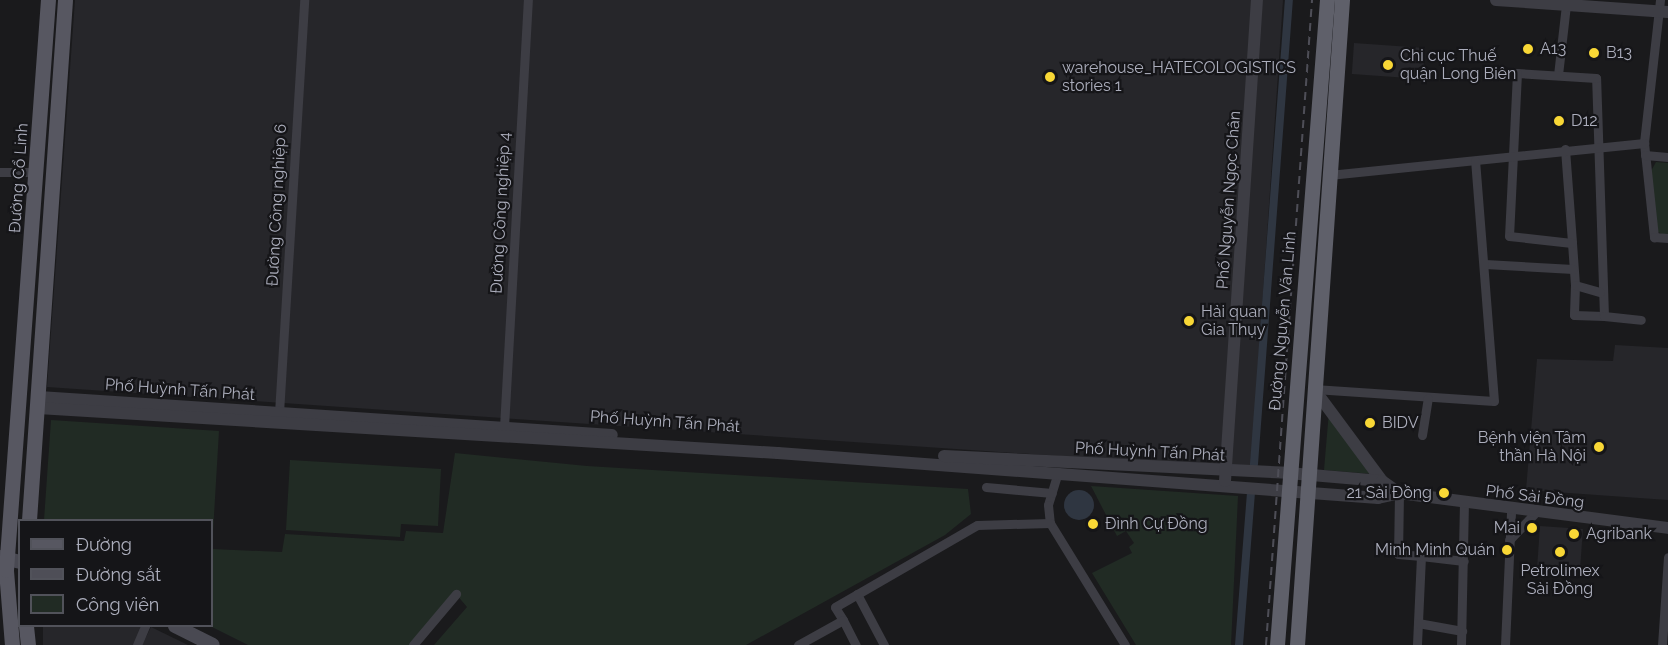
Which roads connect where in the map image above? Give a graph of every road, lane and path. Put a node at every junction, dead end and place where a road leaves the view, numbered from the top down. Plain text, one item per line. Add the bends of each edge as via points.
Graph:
1 (48, 0) edge
2 (65, 0) edge
3 (304, 0) edge
4 (528, 0) edge
5 (1257, 0) edge
6 (1327, 0) edge
7 (1342, 0) edge
8 (1496, 0) edge
9 (1529, 1) edge
10 (1566, 5) junction
11 (1662, 8) edge
12 (1558, 75) junction
13 (1644, 143) junction
14 (1597, 144) junction
15 (1565, 149) junction
16 (1645, 154) junction
17 (1511, 155) junction
18 (1668, 157) edge
19 (1475, 160) junction
20 (0, 172) edge
21 (37, 172) junction
22 (1329, 175) junction
23 (1668, 238) edge
24 (1572, 243) junction
25 (1485, 264) junction
26 (1573, 269) junction
27 (1575, 285) junction
28 (1600, 292) junction
29 (1604, 316) junction
30 (1641, 320) dead end
31 (1300, 332) junction
32 (1317, 334) junction
33 (1314, 390) junction
34 (1428, 398) junction
35 (39, 402) junction
36 (279, 418) junction
37 (503, 432) junction
38 (1422, 435) dead end
39 (924, 459) junction
40 (1058, 472) junction
41 (1288, 472) junction
42 (1307, 474) junction
43 (1226, 479) junction
44 (1382, 481) junction
45 (986, 487) dead end
46 (1287, 488) junction
47 (1305, 491) junction
48 (1052, 493) junction
49 (1399, 494) junction
50 (1464, 505) junction
51 (1511, 512) junction
52 (1534, 514) junction
53 (29, 519) edge
54 (1050, 523) junction
55 (1668, 528) edge
56 (1509, 540) junction
57 (1421, 556) junction
58 (1668, 557) edge
59 (1464, 561) junction
60 (8, 562) edge
61 (0, 585) edge
62 (456, 594) dead end
63 (857, 594) junction
64 (843, 620) junction
65 (1418, 624) junction
66 (26, 627) edge
67 (145, 627) edge
68 (177, 627) edge
69 (1462, 631) junction
70 (810, 642) edge
71 (12, 645) edge
72 (28, 645) edge
73 (137, 645) edge
74 (213, 645) edge
75 (413, 645) edge
76 (798, 645) edge
77 (856, 645) edge
78 (884, 645) edge
79 (1125, 645) edge
80 (1277, 645) edge
81 (1297, 645) edge
82 (1417, 645) edge
83 (1461, 645) edge
84 (1505, 645) edge
85 (1662, 645) edge

1 - 21 main road, Đường Cổ Linh
2 - 35 main road, Đường Cổ Linh
3 - 36 street, Đường Công nghiệp 6
4 - 37 street, Đường Công nghiệp 4
5 - 43 street, Phố Nguyễn Ngọc Chân
6 - 31 highway, Đường Nguyễn Văn Linh
7 - 22 highway
8 - 9 street
9 - 10 street
10 - 11 street
10 - 12 street
11 - 13 street
12 - 14 street via 1596,78
12 - 17 street via 1517,73
13 - 14 street
13 - 16 street
14 - 15 street
14 - 28 street
15 - 17 street
15 - 24 street
16 - 18 street
16 - 23 street via 1654,237
17 - 19 street
17 - 24 street via 1509,236
19 - 22 street
19 - 25 street
20 - 21 street
21 - 60 main road, Đường Cổ Linh
22 - 32 highway
24 - 26 street
25 - 26 street
25 - 34 street via 1494,401
26 - 27 street
27 - 28 street
27 - 29 street via 1574,315
28 - 29 street
29 - 30 street
31 - 32 highway
31 - 41 highway, Đường Nguyễn Văn Linh
32 - 33 highway
33 - 34 street
33 - 42 highway
33 - 44 street, Phố Sài Đồng
34 - 38 street
35 - 36 street, Phố Huỳnh Tấn Phát
35 - 53 main road, Đường Cổ Linh
36 - 37 street, Phố Huỳnh Tấn Phát
37 - 39 street, Phố Huỳnh Tấn Phát
39 - 40 street, Phố Huỳnh Tấn Phát
39 - 43 street, Phố Huỳnh Tấn Phát
40 - 43 street, Phố Huỳnh Tấn Phát
40 - 48 street
41 - 42 street, Phố Huỳnh Tấn Phát
41 - 43 street, Phố Huỳnh Tấn Phát
41 - 46 highway, Đường Nguyễn Văn Linh
42 - 44 street
42 - 47 highway
43 - 46 street, Phố Huỳnh Tấn Phát
44 - 49 street, Phố Sài Đồng
45 - 48 street
46 - 47 street, Phố Sài Đồng
46 - 80 highway, Đường Nguyễn Văn Linh
47 - 49 street, Phố Sài Đồng via 1378,498
47 - 81 highway
48 - 54 street
49 - 50 street, Phố Sài Đồng
49 - 57 street via 1398,554
50 - 51 street, Phố Sài Đồng
50 - 59 street
51 - 52 street, Phố Sài Đồng
51 - 56 street
52 - 55 street, Phố Sài Đồng
52 - 56 street
54 - 63 street via 977,525
54 - 79 street
56 - 84 street
57 - 59 street
57 - 65 street
58 - 85 street
59 - 69 street
60 - 61 street
60 - 71 main road, Đường Cổ Linh
62 - 75 street
63 - 64 street via 836,607
63 - 78 street
64 - 70 street
64 - 77 street
65 - 69 street
65 - 82 street
66 - 72 main road
67 - 73 street
68 - 74 main road
69 - 83 street
70 - 76 street

